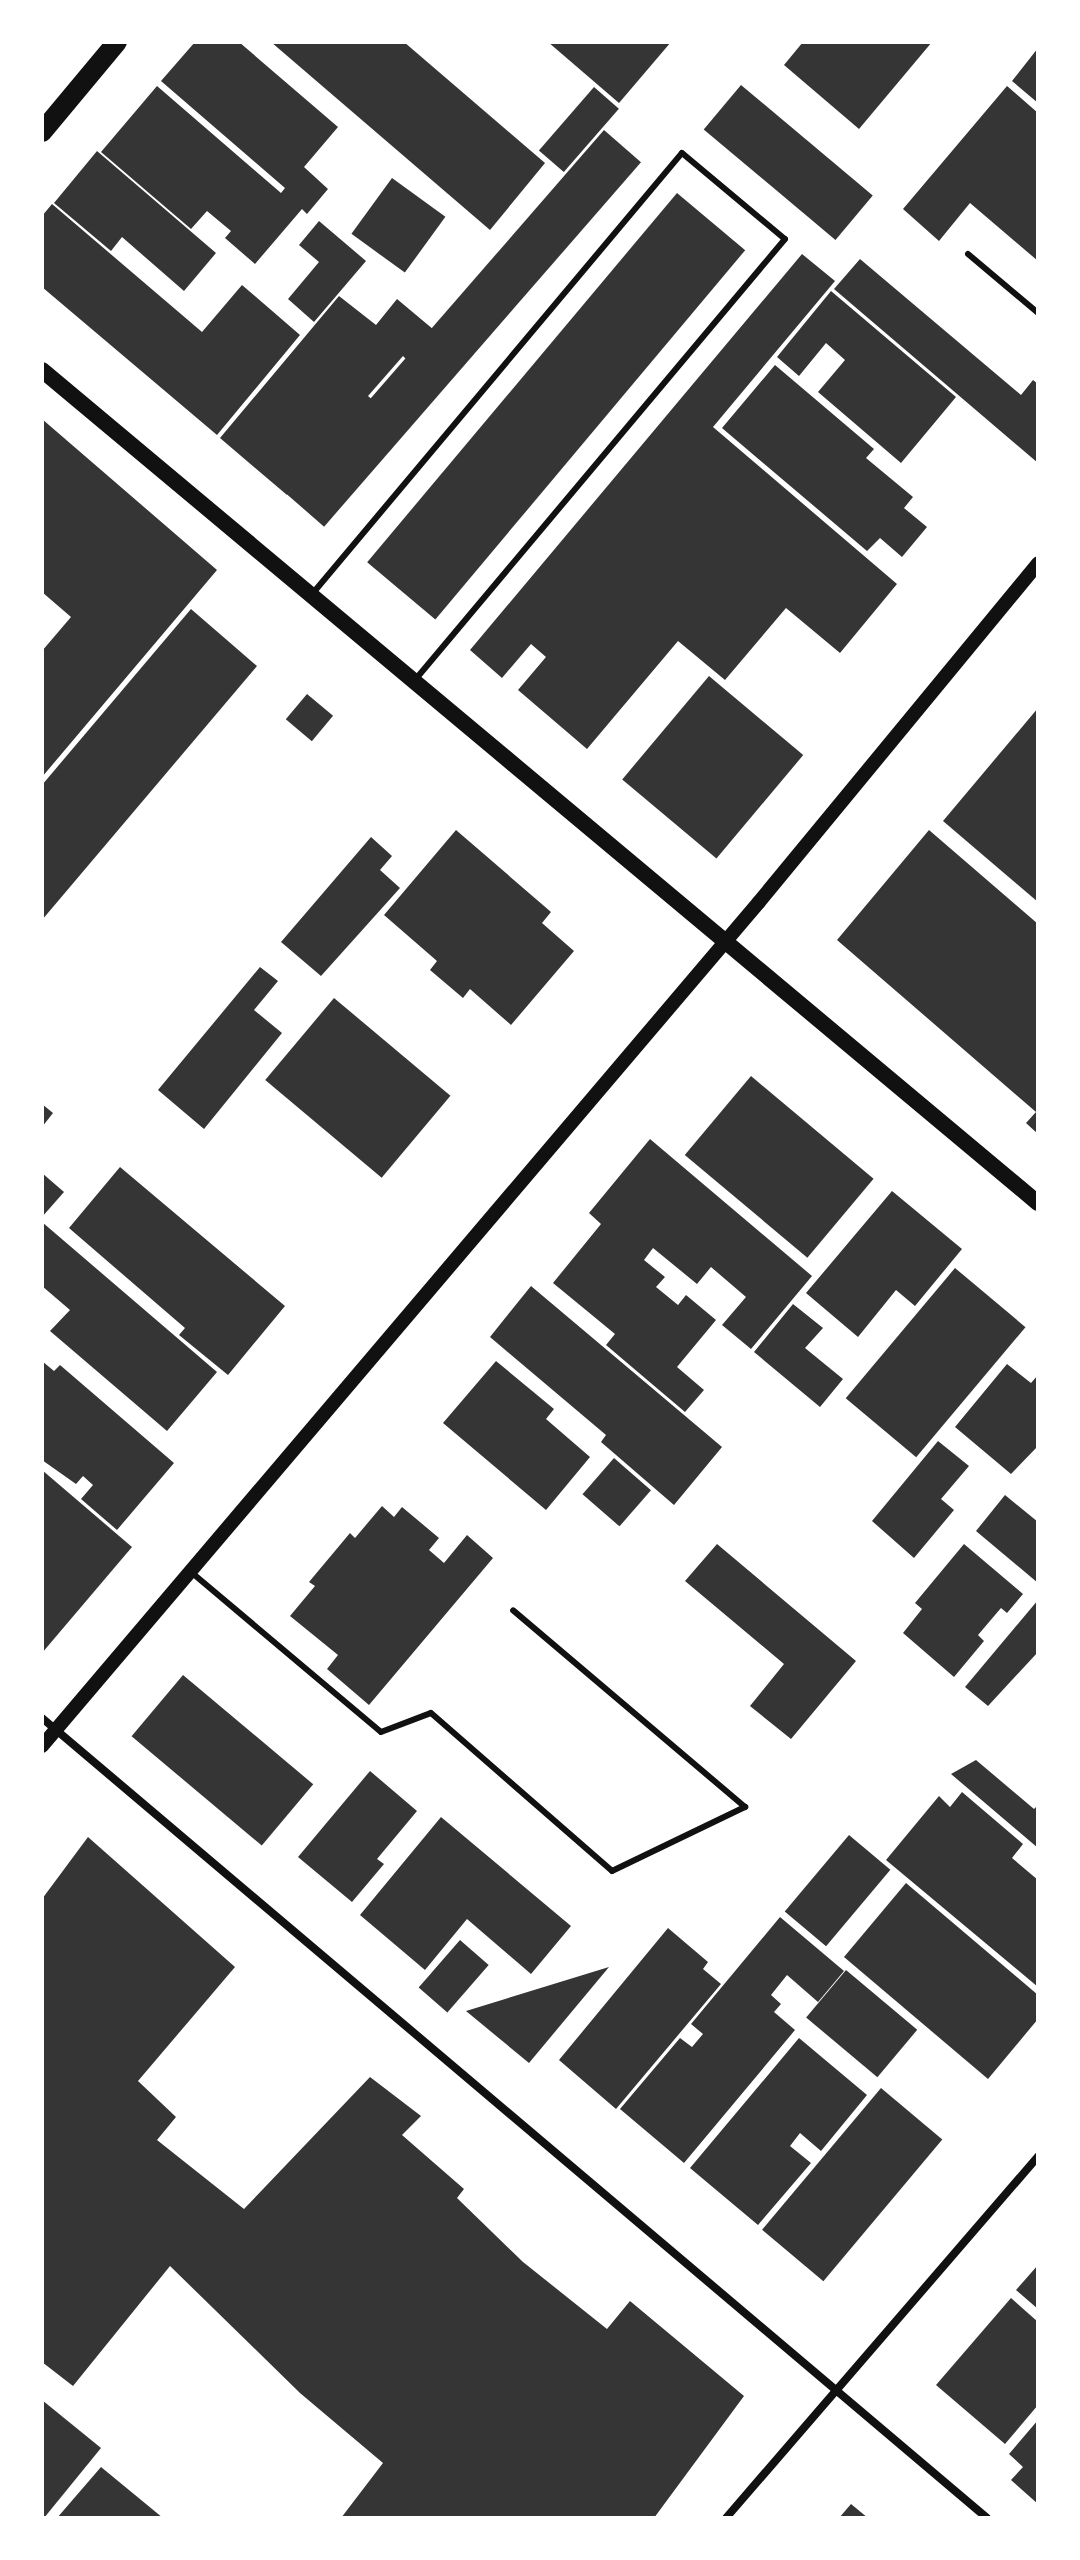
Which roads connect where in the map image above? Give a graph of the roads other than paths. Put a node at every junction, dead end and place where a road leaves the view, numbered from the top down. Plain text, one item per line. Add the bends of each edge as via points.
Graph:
1 (117, 42) edge
2 (42, 132) edge
3 (968, 254) dead end
4 (1038, 313) edge
5 (42, 370) edge
6 (1038, 563) edge
7 (311, 596) junction
8 (414, 682) junction
9 (725, 942) junction
10 (1038, 1203) edge
11 (191, 1572) junction
12 (513, 1610) dead end
13 (42, 1718) edge
14 (56, 1729) junction
15 (42, 1746) edge
16 (1038, 2156) edge
17 (834, 2390) junction
18 (726, 2518) edge
19 (987, 2518) edge

1 - 2 main road
3 - 4 lane
5 - 7 main road
6 - 9 street
7 - 8 main road
7 - 8 lane via 682,153 694,162 785,239
8 - 9 main road
9 - 10 main road
9 - 11 street
11 - 12 lane via 381,1732 431,1713 612,1871 745,1807
11 - 14 street
13 - 14 street
14 - 15 street
14 - 17 street
16 - 17 street
17 - 18 street
17 - 19 street

